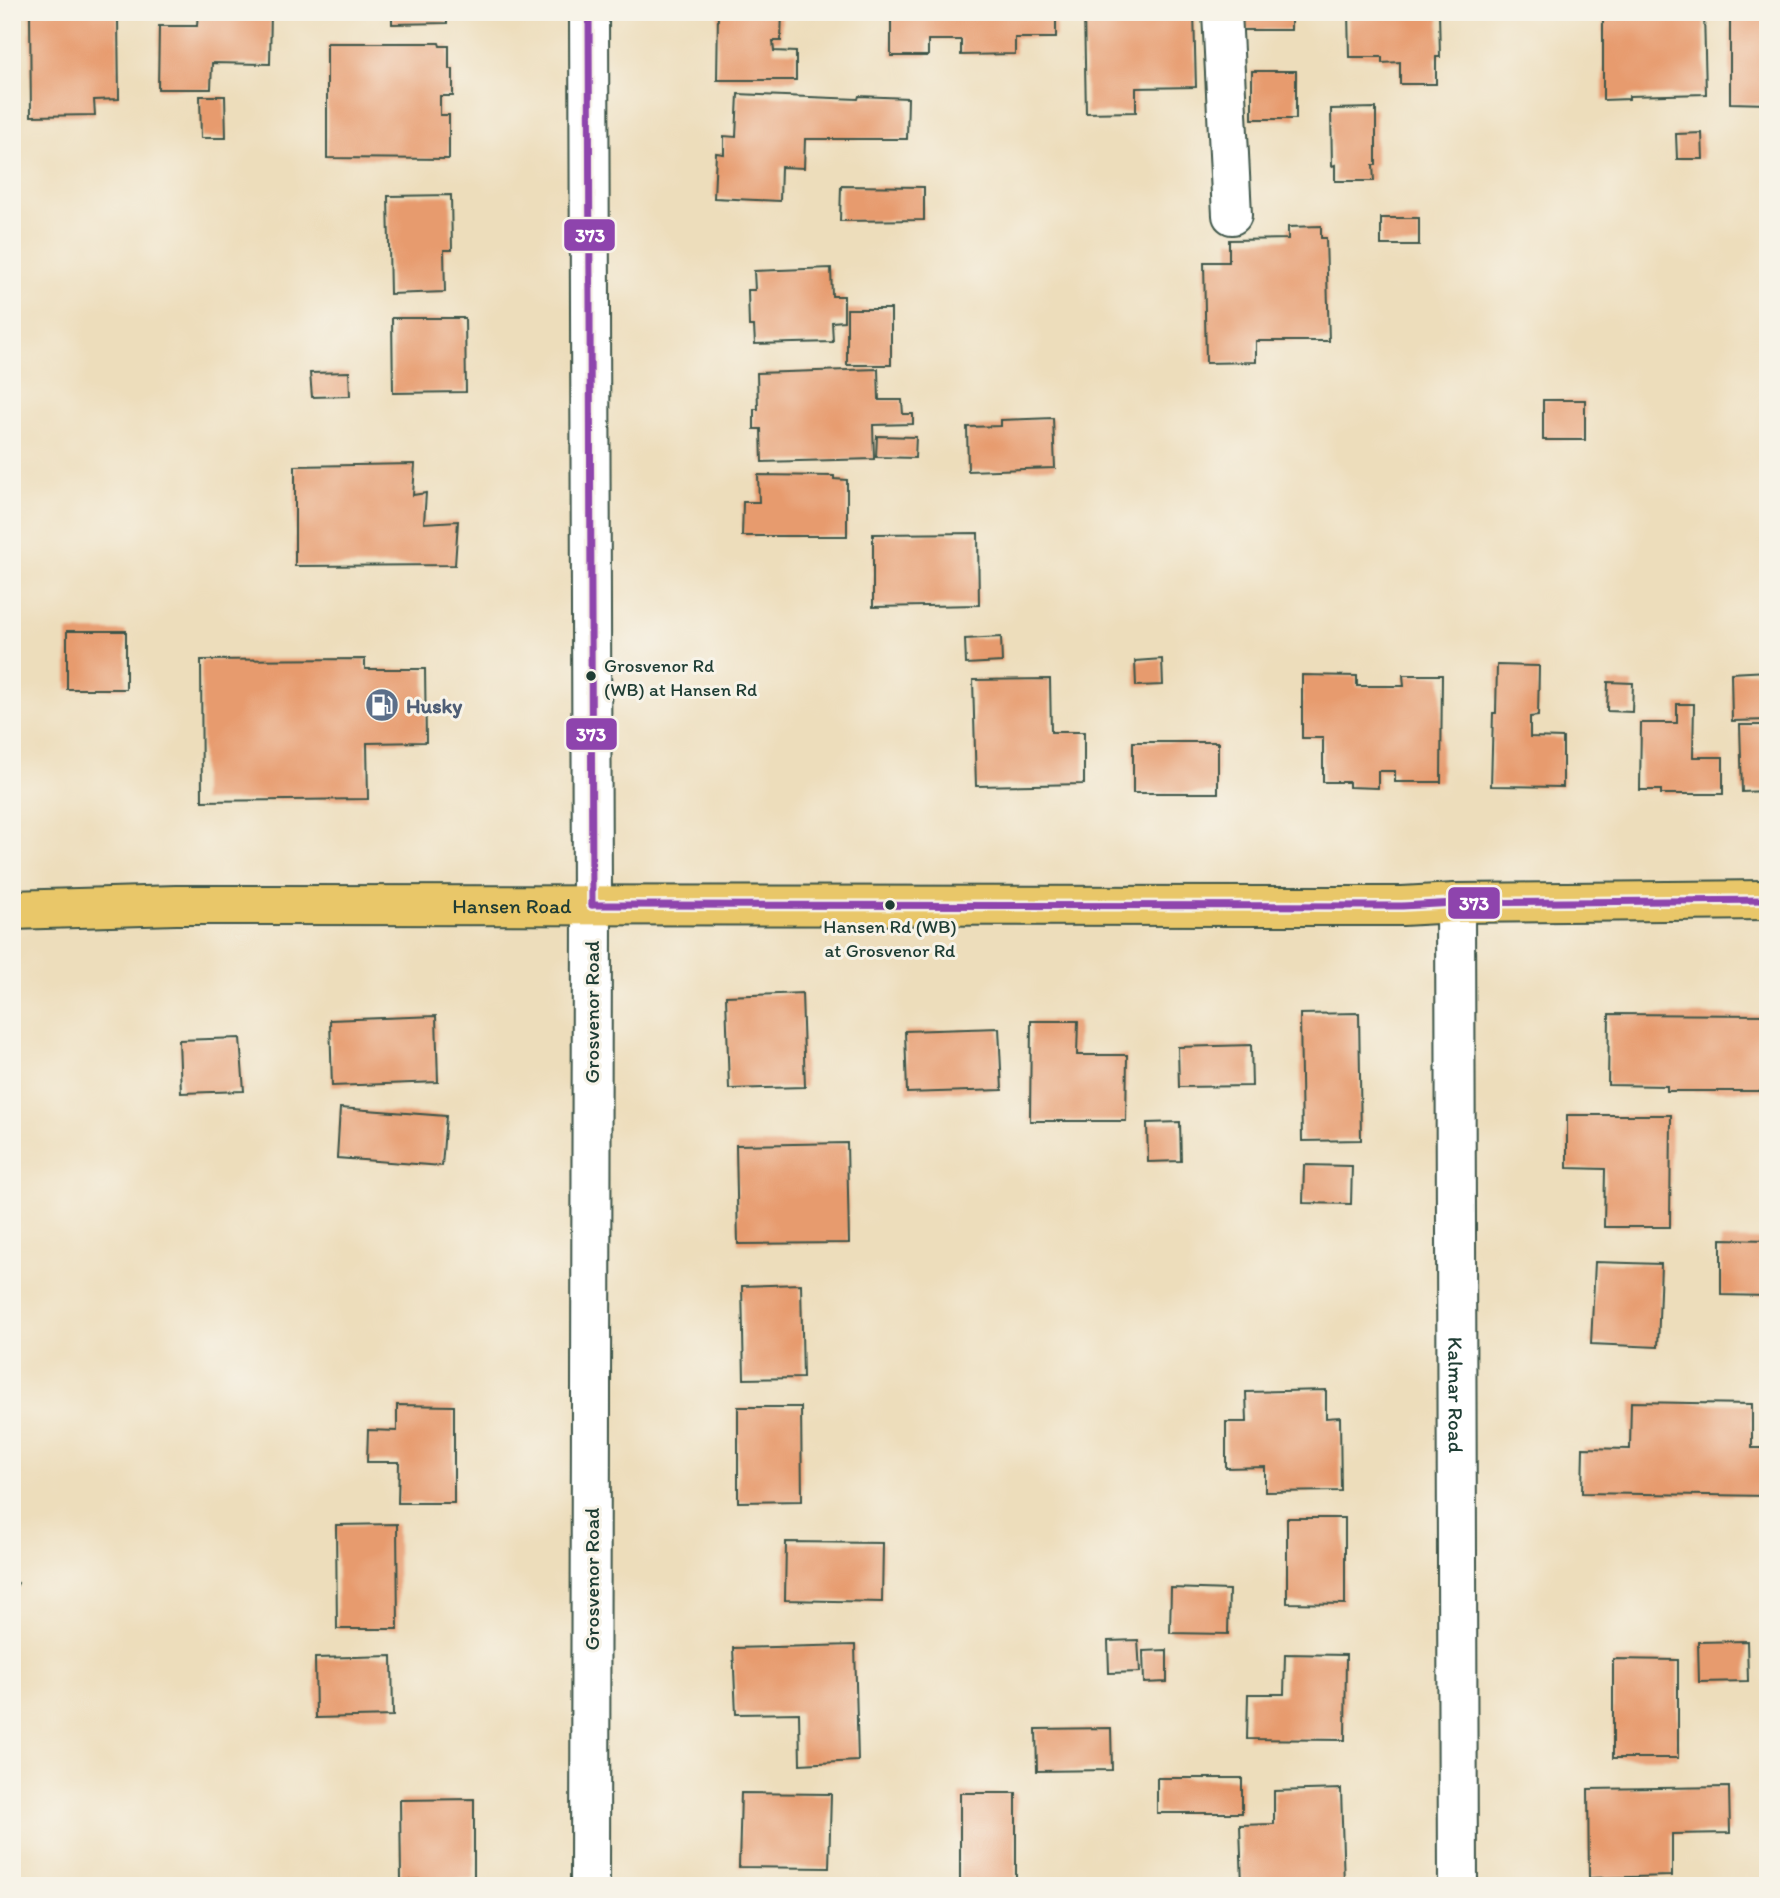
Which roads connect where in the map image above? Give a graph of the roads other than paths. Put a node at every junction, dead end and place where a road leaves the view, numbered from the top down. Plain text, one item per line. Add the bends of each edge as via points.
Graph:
1 (589, 12) edge
2 (1222, 12) edge
3 (1232, 215) dead end
4 (1768, 900) edge
5 (1455, 904) junction
6 (592, 905) junction
7 (12, 910) edge
8 (590, 1886) edge
9 (1458, 1886) edge

1 - 6 street, Grosvenor Road
2 - 3 street
4 - 5 main road, Hansen Road
5 - 6 main road, Hansen Road
5 - 9 street, Kalmar Road
6 - 7 main road, Hansen Road via 176,905
6 - 8 street, Grosvenor Road

